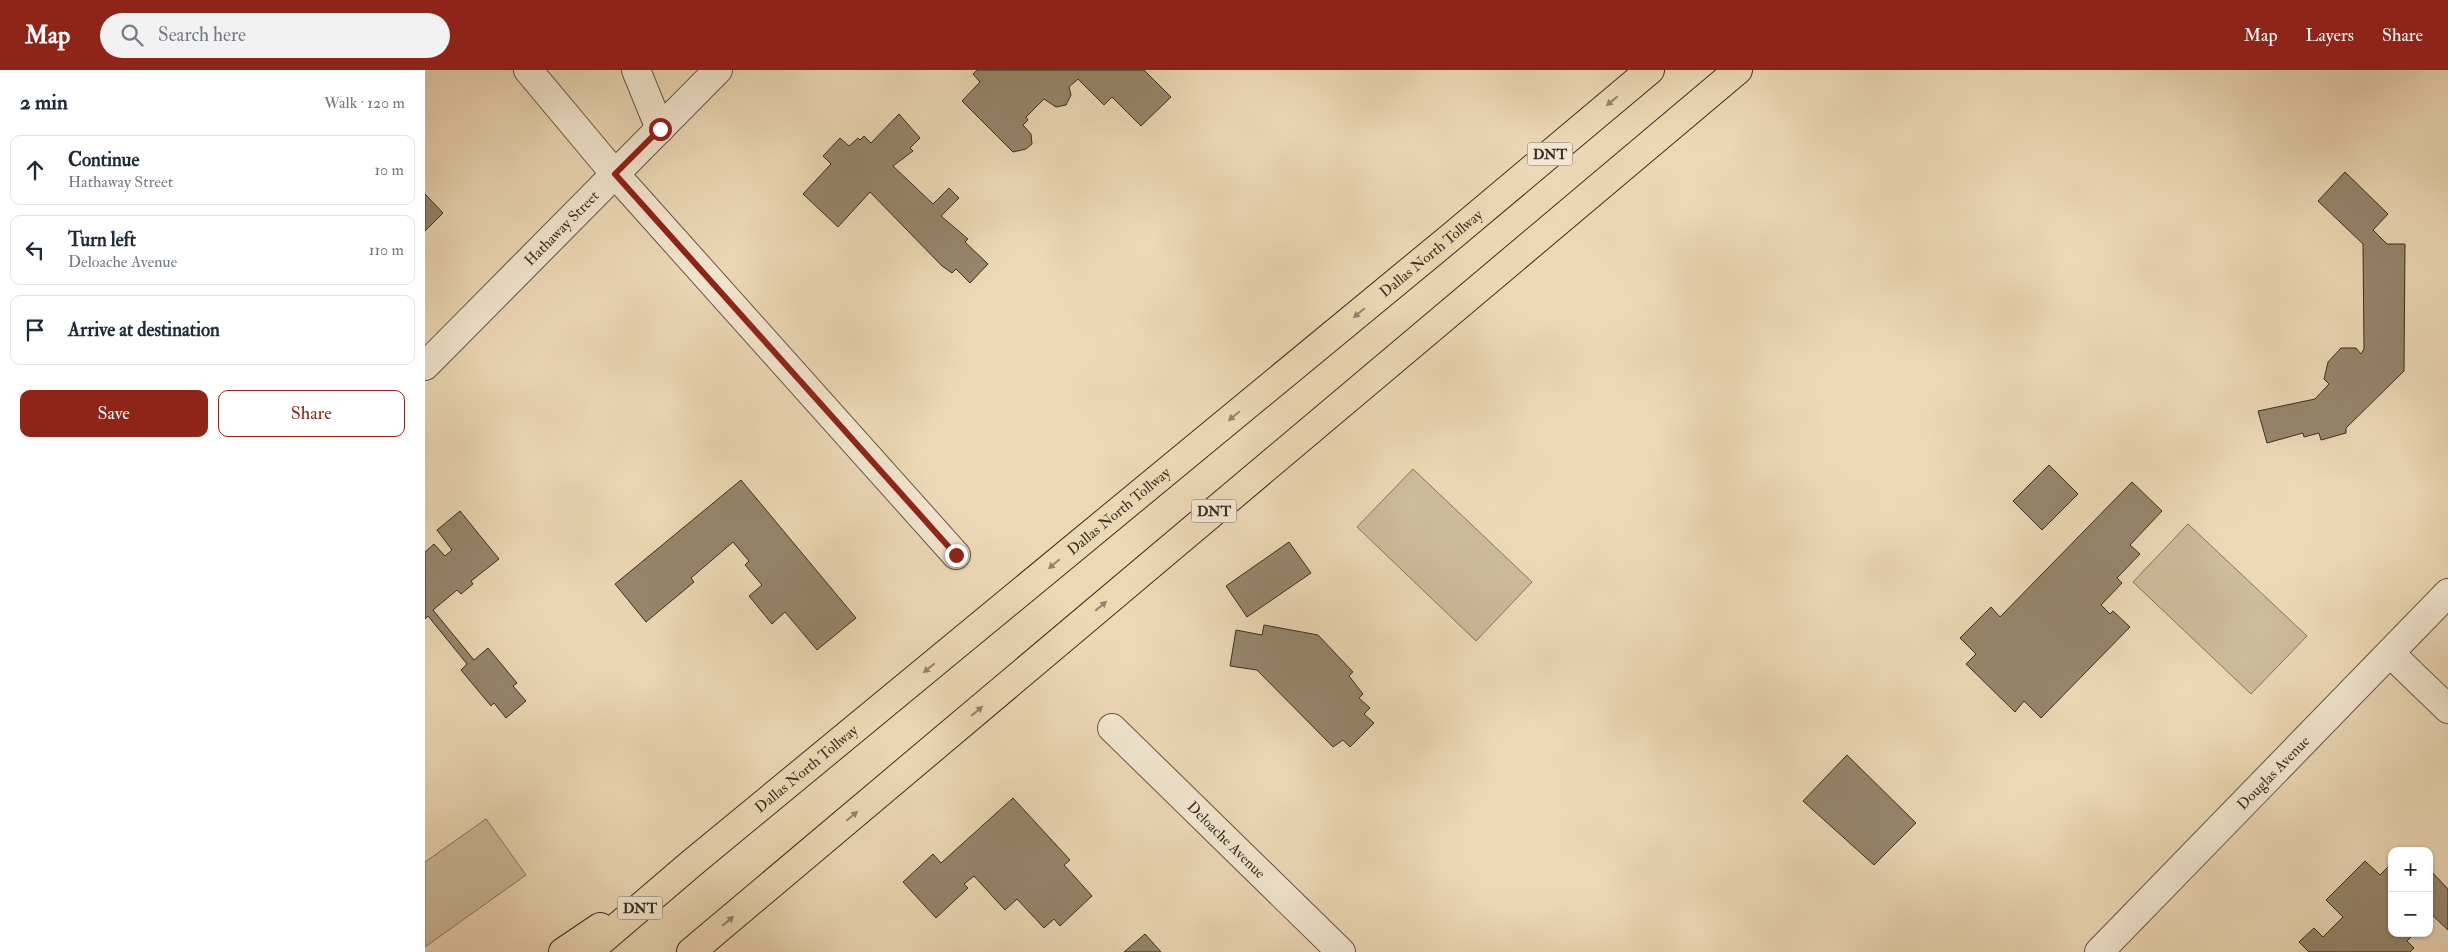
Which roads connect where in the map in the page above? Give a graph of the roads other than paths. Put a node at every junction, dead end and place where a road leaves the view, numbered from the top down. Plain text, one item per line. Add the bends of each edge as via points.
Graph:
1 (528, 70) edge
2 (636, 70) edge
3 (718, 70) edge
4 (1649, 70) edge
5 (1738, 70) edge
6 (660, 129) junction
7 (615, 174) junction
8 (425, 366) edge
9 (956, 555) dead end
10 (2448, 593) edge
11 (2390, 653) junction
12 (2448, 709) edge
13 (1112, 728) dead end
14 (692, 863) junction
15 (563, 952) edge
16 (588, 952) edge
17 (691, 952) edge
18 (1341, 952) edge
19 (2099, 952) edge

1 - 7 street
2 - 6 street
3 - 6 street, Hathaway Street
4 -> 14 highway, Dallas North Tollway / DNT via 1443,244
17 -> 5 highway, DNT
6 - 7 street, Hathaway Street
7 - 8 street, Hathaway Street
7 - 9 street
10 - 11 street, Douglas Avenue
11 - 12 street
11 - 19 street, Douglas Avenue
13 - 18 street, Deloache Avenue
14 - 15 highway
14 - 16 highway, Dallas North Tollway / DNT

